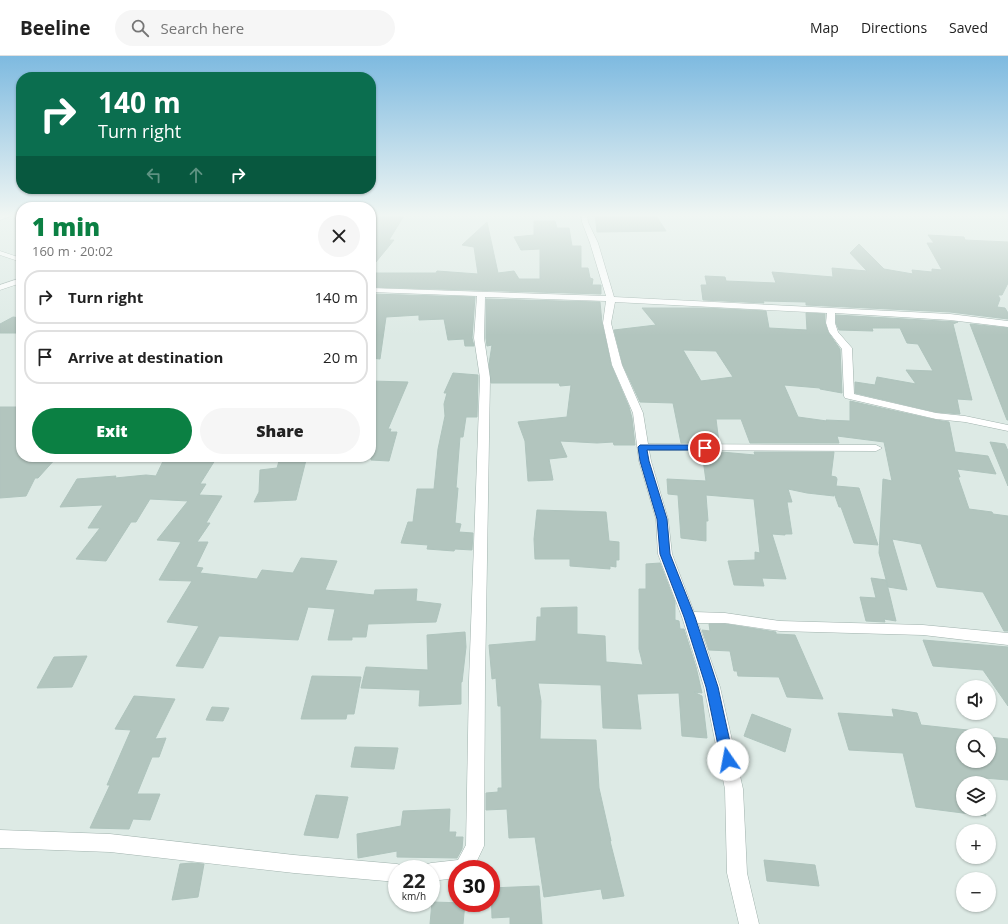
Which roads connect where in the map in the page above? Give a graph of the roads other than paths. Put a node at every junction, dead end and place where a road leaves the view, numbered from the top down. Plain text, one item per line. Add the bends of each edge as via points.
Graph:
1 (5, 255) edge
2 (597, 255) edge
3 (16, 258) edge
4 (16, 282) edge
5 (0, 288) edge
6 (376, 290) edge
7 (481, 294) junction
8 (611, 299) junction
9 (831, 311) junction
10 (1008, 324) edge
11 (1008, 428) edge
12 (642, 447) junction
13 (876, 448) dead end
14 (689, 617) junction
15 (1008, 639) edge
16 (0, 839) edge
17 (468, 860) edge
18 (388, 872) edge
19 (749, 924) edge

1 - 3 street
2 - 8 street
4 - 5 street
6 - 7 street
7 - 8 street
7 - 17 street via 479,338 485,378 475,846
8 - 9 street
8 - 12 street via 607,323 618,365 638,413
9 - 10 street via 950,317
9 - 11 street via 829,322 835,336 847,348 849,396 936,416
12 - 13 street
12 - 14 street via 662,519 665,554
14 - 15 street via 725,618 780,626 923,630
14 - 19 street via 712,687 734,789 737,873
16 - 18 street via 110,843

